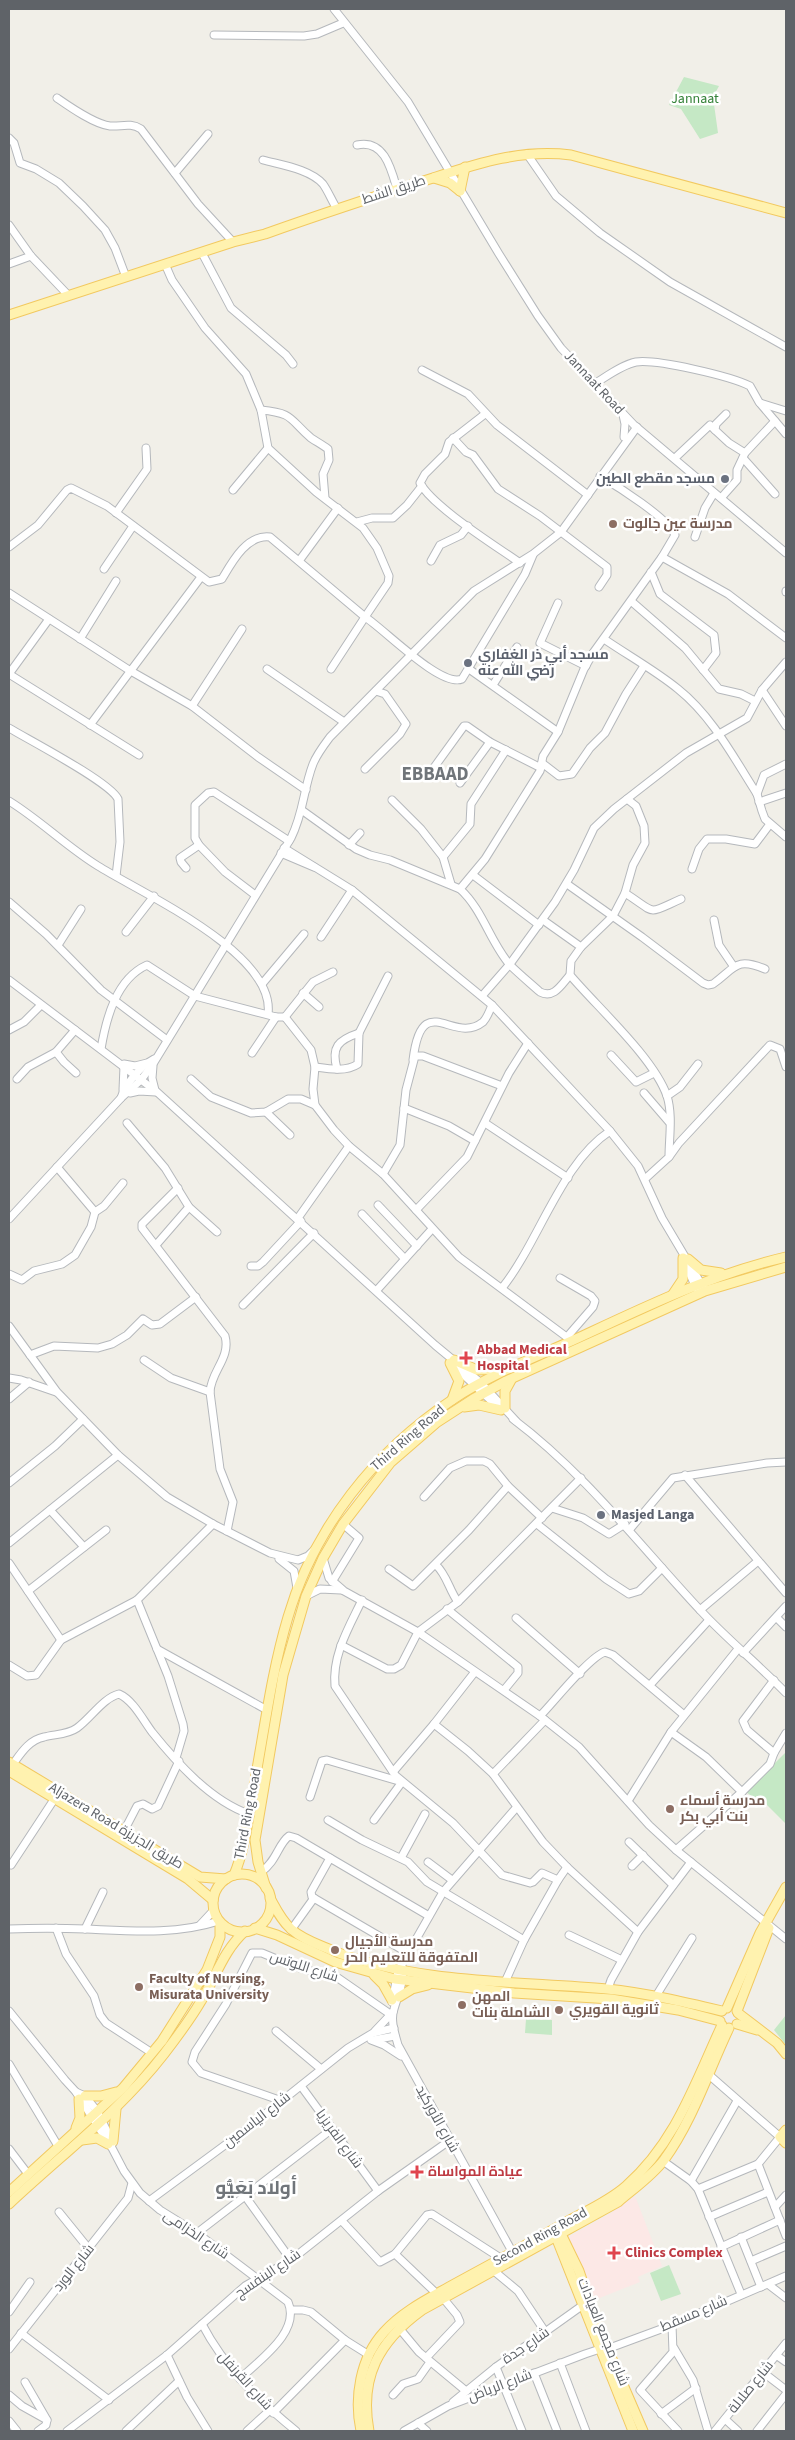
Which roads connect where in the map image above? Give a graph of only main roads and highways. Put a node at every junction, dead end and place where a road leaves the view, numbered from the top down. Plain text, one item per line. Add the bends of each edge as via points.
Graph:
1 (465, 167) junction
2 (433, 178) junction
3 (786, 214) edge
4 (9, 315) edge
5 (786, 1257) edge
6 (786, 1267) edge
7 (734, 1272) junction
8 (673, 1295) junction
9 (509, 1368) junction
10 (512, 1378) junction
11 (452, 1400) junction
12 (458, 1408) junction
13 (10, 1766) edge
14 (230, 1877) junction
15 (786, 1887) edge
16 (266, 1888) junction
17 (270, 1898) junction
18 (786, 1899) edge
19 (213, 1900) junction
20 (220, 1922) junction
21 (768, 1923) junction
22 (255, 1928) junction
23 (245, 1931) junction
24 (400, 1973) junction
25 (372, 1974) junction
26 (435, 1984) junction
27 (731, 2011) junction
28 (727, 2025) junction
29 (760, 2030) junction
30 (786, 2054) edge
31 (123, 2088) junction
32 (116, 2109) junction
33 (73, 2131) junction
34 (79, 2140) junction
35 (9, 2192) edge
36 (9, 2204) edge
37 (558, 2236) junction
38 (514, 2256) junction
39 (440, 2296) junction
40 (604, 2349) junction
41 (624, 2398) junction
42 (361, 2431) edge
43 (369, 2431) edge
44 (633, 2431) edge
45 (643, 2431) edge

1 - 2 main road, طريق الشط
1 - 2 main road via 460,191 450,183
1 - 3 main road, طريق الشط via 501,157 554,153 590,159
2 - 4 main road, طريق الشط
5 - 7 main road, Third Ring Road
6 - 10 main road, Third Ring Road via 702,1293
7 - 8 main road, Third Ring Road
7 - 8 main road via 701,1270 684,1255 683,1279
8 - 9 main road, Third Ring Road
9 - 11 main road, Third Ring Road
9 - 11 main road via 476,1370 452,1361 458,1380
10 - 12 main road, Third Ring Road
10 - 12 main road via 505,1391 503,1408 479,1405
11 - 14 main road, Third Ring Road via 377,1462 317,1546 288,1617 274,1672 249,1814
12 - 16 main road, Third Ring Road via 391,1462 343,1524 306,1596 283,1675 256,1829 255,1852
13 - 14 main road, Aljazera Road طريق الجزيزة via 200,1877
13 - 19 main road, Aljazera Road طريق الجزيزة via 55,1798 188,1879
14 - 16 main road via 251,1876
14 - 19 main road via 218,1888
15 - 21 main road
16 - 17 main road
17 - 22 main road via 269,1913
17 - 24 main road via 283,1922 312,1943
18 - 21 main road
19 - 20 main road
20 - 23 main road via 232,1930
20 - 31 main road via 220,1937 207,1970 177,2021
21 - 27 main road
22 - 23 main road
22 - 25 main road
23 - 32 main road via 225,1954 202,2000 163,2056
24 - 25 main road
24 - 26 main road
24 - 27 main road via 608,1989
25 - 26 main road via 383,1984 394,2006 412,1989
26 - 28 main road via 611,1999 678,2010
27 - 28 main road
27 - 28 main road
27 - 29 main road
28 - 29 main road
28 - 37 main road, Second Ring Road via 685,2124 663,2162 618,2202
28 - 38 main road, Second Ring Road via 684,2110 652,2161 614,2196
29 - 30 main road
31 - 33 main road
31 - 33 main road via 109,2095 80,2096 80,2118
32 - 34 main road
32 - 34 main road via 111,2144 96,2138
33 - 35 main road
34 - 36 main road
37 - 38 main road, Second Ring Road
37 - 40 main road, شارع مجمع العيادات via 583,2305
37 - 40 main road, شارع مجمع العيادات via 579,2271
38 - 39 main road, Second Ring Road via 494,2271
38 - 39 main road, Second Ring Road via 502,2259
39 - 42 main road, Second Ring Road via 419,2304 391,2324 369,2355 358,2402
39 - 43 main road, Second Ring Road via 399,2328 384,2345 371,2374 366,2404
40 - 41 main road, شارع مجمع العيادات
41 - 44 main road, شارع مجمع العيادات
41 - 45 main road, شارع مجمع العيادات

